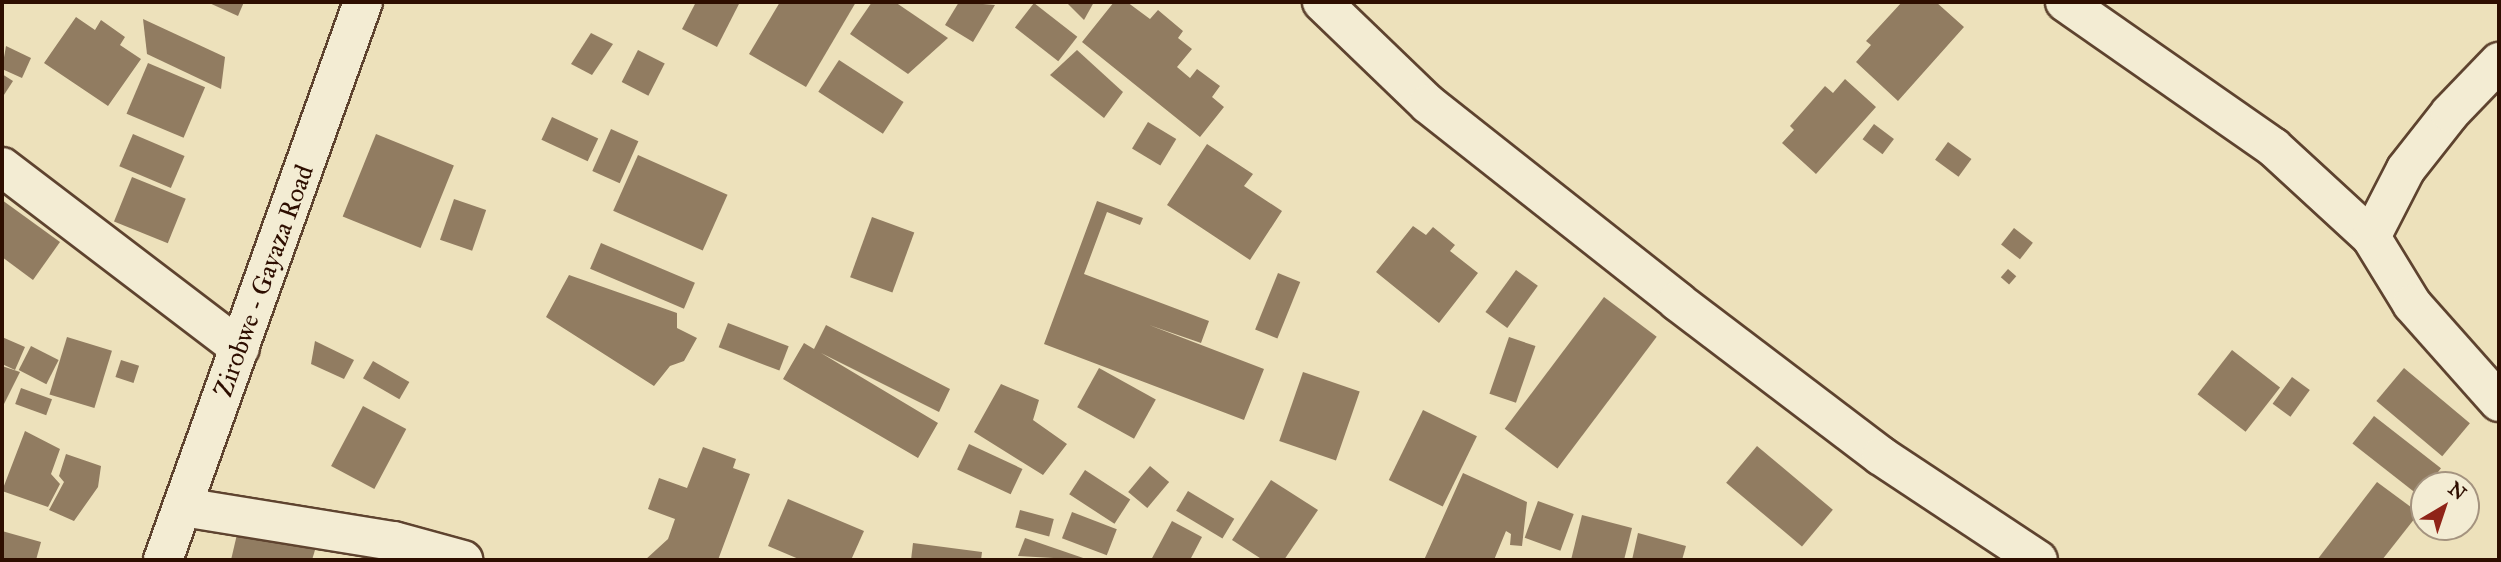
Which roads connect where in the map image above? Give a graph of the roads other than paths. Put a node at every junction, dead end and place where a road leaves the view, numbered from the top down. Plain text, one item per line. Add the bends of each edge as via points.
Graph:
1 (363, 2) edge
2 (1322, 2) edge
3 (2065, 2) edge
4 (2499, 62) edge
5 (2, 167) edge
6 (2371, 237) junction
7 (240, 348) junction
8 (2499, 402) edge
9 (183, 507) junction
10 (163, 560) edge
11 (463, 560) edge
12 (2038, 560) edge

1 - 7 street, Zirobwe - Gayaza Road
2 - 12 street via 1428,104 1677,301 1881,456
3 - 6 street via 2273,147
4 - 6 street via 2450,113 2406,169
5 - 7 street
6 - 8 street via 2412,304
7 - 9 street, Zirobwe - Gayaza Road
9 - 10 street, Zirobwe - Gayaza Road
9 - 11 street via 394,541

